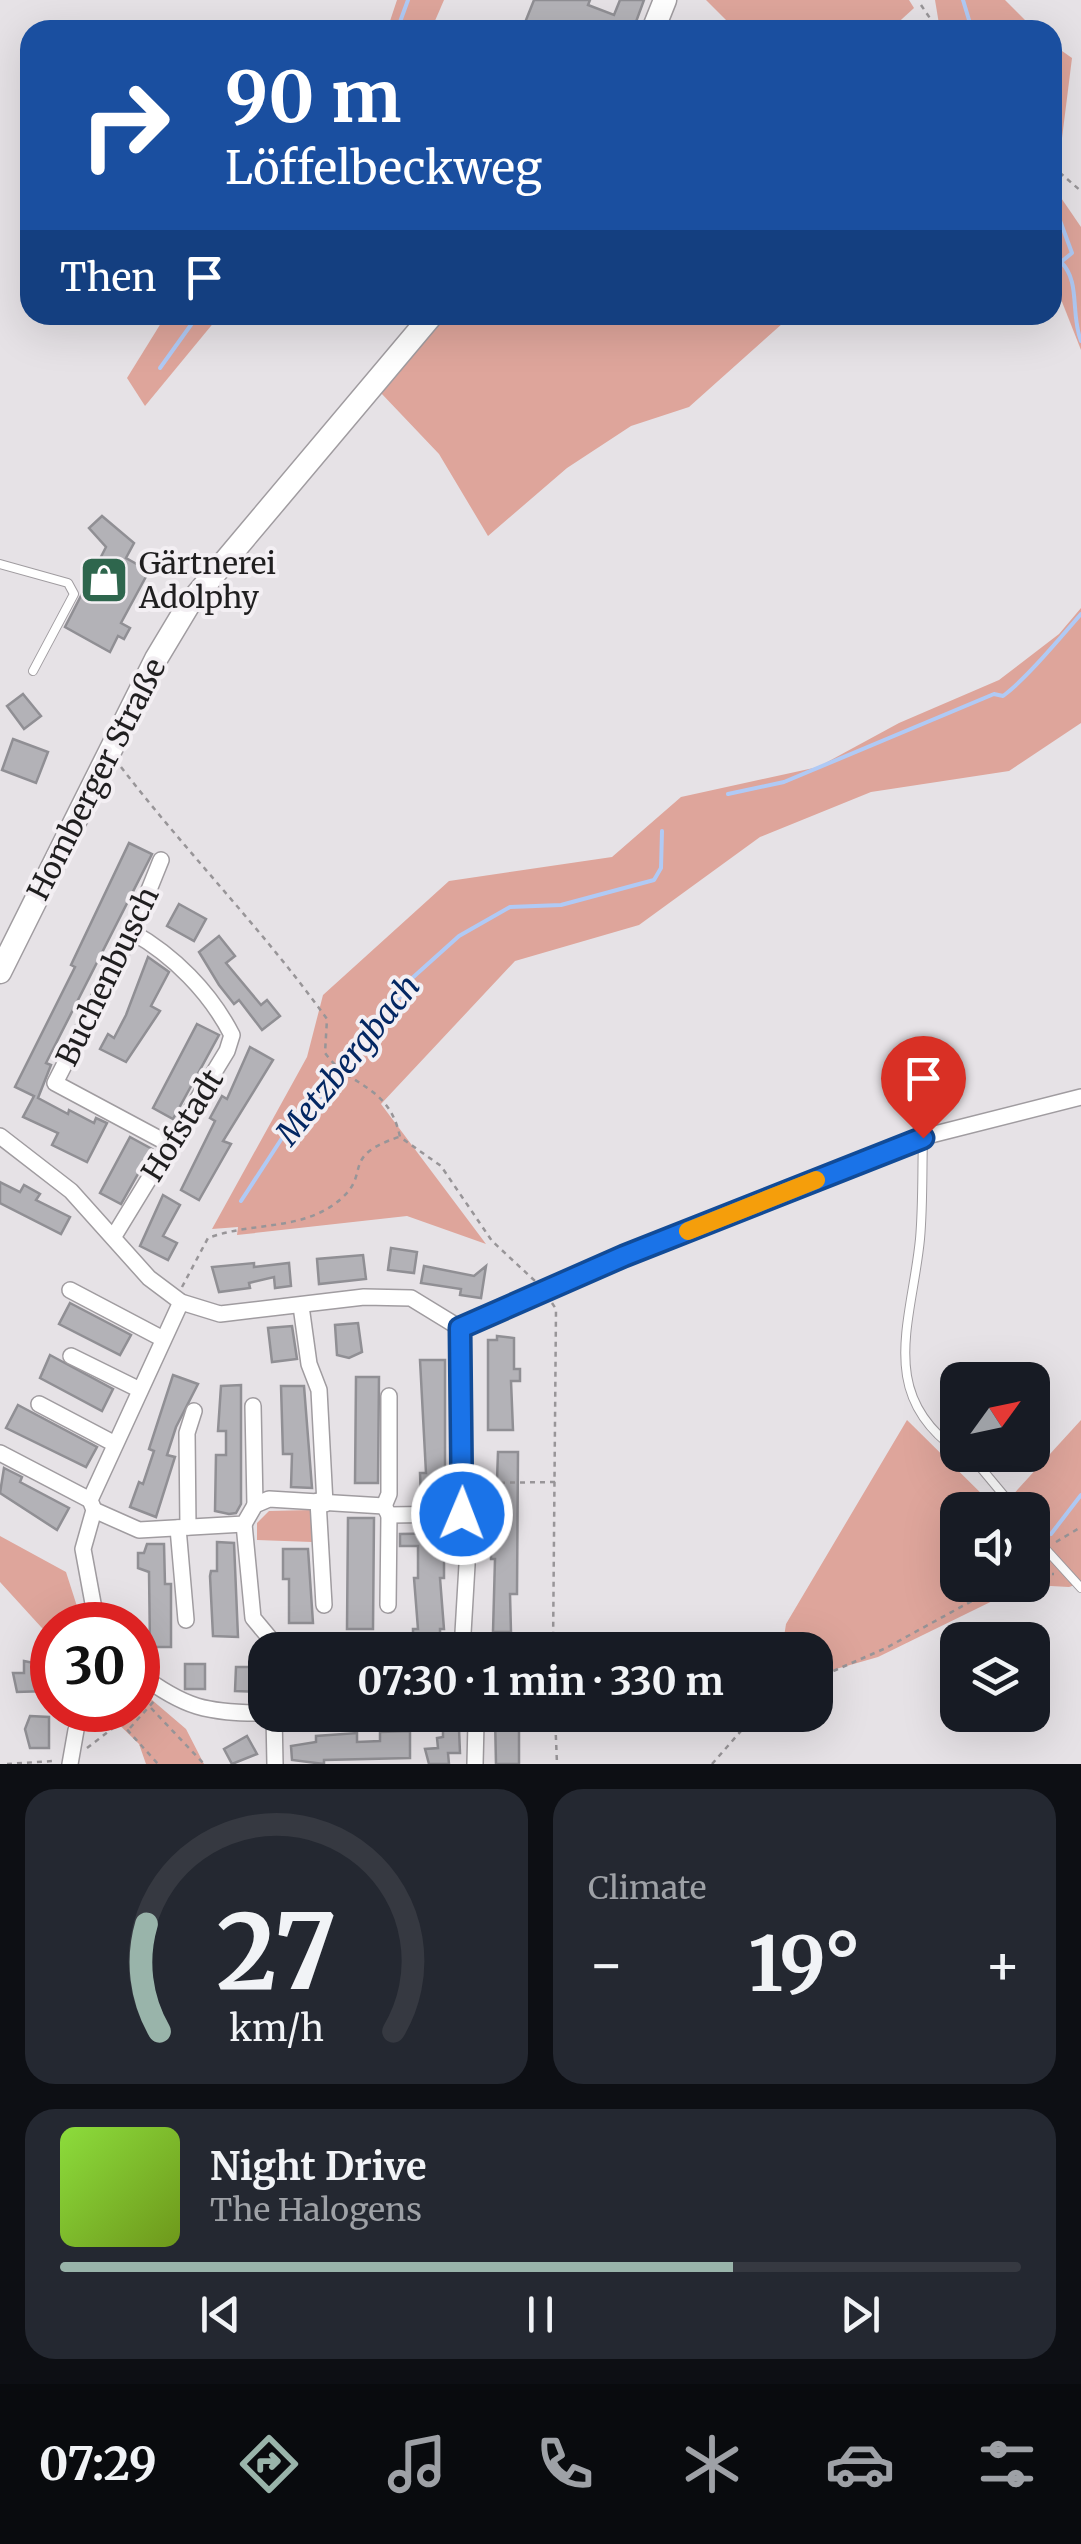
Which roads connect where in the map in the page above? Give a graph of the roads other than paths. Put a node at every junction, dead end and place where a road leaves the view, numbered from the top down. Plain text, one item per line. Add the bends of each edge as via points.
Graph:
1 (424, 325) edge
2 (0, 564) edge
3 (32, 671) dead end
4 (161, 860) dead end
5 (132, 932) junction
6 (0, 972) edge
7 (1081, 1096) edge
8 (923, 1138) junction
9 (0, 1140) edge
10 (168, 1144) junction
11 (114, 1236) junction
12 (70, 1290) dead end
13 (178, 1301) junction
14 (300, 1306) junction
15 (460, 1328) junction
16 (163, 1339) junction
17 (71, 1356) dead end
18 (138, 1390) junction
19 (389, 1396) dead end
20 (39, 1404) dead end
21 (253, 1406) dead end
22 (194, 1411) dead end
23 (940, 1439) edge
24 (115, 1444) junction
25 (0, 1453) edge
26 (984, 1472) edge
27 (1001, 1492) edge
28 (321, 1502) junction
29 (92, 1505) junction
30 (255, 1505) junction
31 (386, 1510) junction
32 (462, 1514) junction
33 (244, 1524) junction
34 (183, 1528) junction
35 (1050, 1555) edge
36 (1081, 1588) edge
37 (93, 1602) edge
38 (324, 1605) dead end
39 (388, 1605) dead end
40 (186, 1620) dead end
41 (264, 1632) edge
42 (463, 1632) edge
43 (160, 1690) edge
44 (248, 1713) edge
45 (274, 1732) edge
46 (476, 1732) edge
47 (74, 1737) road end
48 (70, 1762) edge
49 (275, 1764) edge
50 (476, 1764) edge

1 - 6 main road, Homberger Straße via 189,604
2 - 3 lane via 68,584 74,594
4 - 5 street, Buchenbusch
5 - 10 street, Hofstadt via 165,950 232,1035
5 - 10 street, Buchenbusch via 55,1083
7 - 8 street
8 - 15 street
8 - 23 lane via 905,1381
9 - 11 street via 71,1191
10 - 11 street, Hofstadt
11 - 13 street
12 - 16 street
13 - 14 street via 220,1314
13 - 16 street
14 - 15 street via 411,1298
14 - 28 street via 319,1390
15 - 32 street
16 - 18 street
17 - 18 street
18 - 24 street
19 - 31 street
20 - 24 street
21 - 30 street
22 - 34 street
24 - 29 street
25 - 29 street
26 - 27 lane
28 - 30 street via 269,1498
28 - 31 street
28 - 38 street
29 - 34 street via 139,1530
29 - 37 street via 83,1548
30 - 33 street
31 - 32 street
31 - 39 street
32 - 42 street
33 - 34 street
33 - 41 street via 252,1618
34 - 40 street
35 - 36 lane
43 - 44 street via 210,1713
45 - 49 street
46 - 50 street
47 - 48 street

